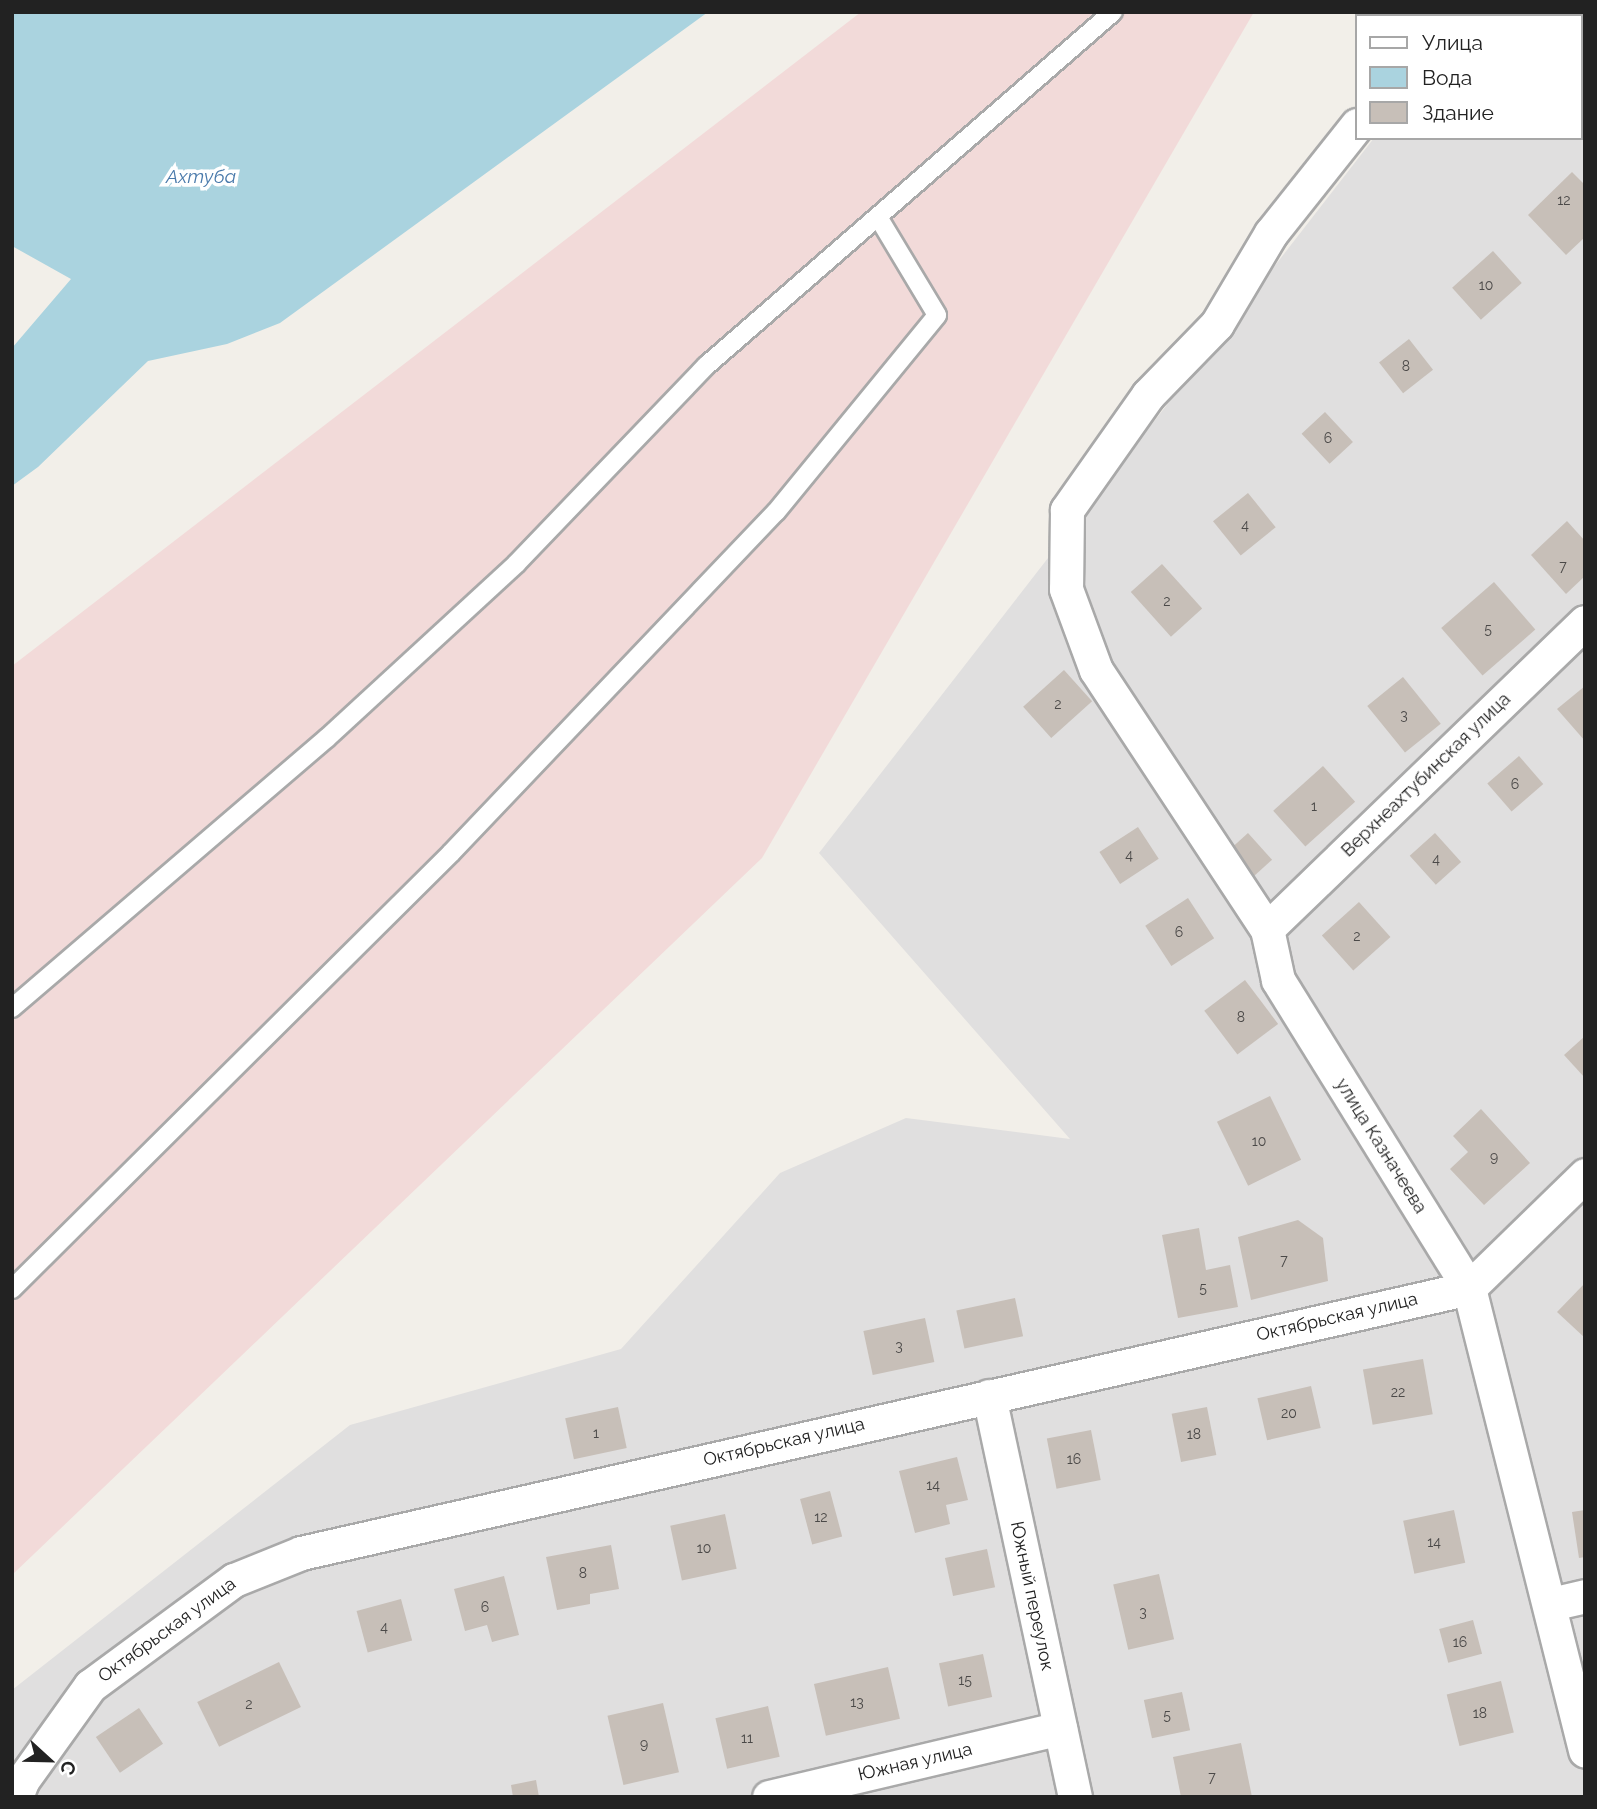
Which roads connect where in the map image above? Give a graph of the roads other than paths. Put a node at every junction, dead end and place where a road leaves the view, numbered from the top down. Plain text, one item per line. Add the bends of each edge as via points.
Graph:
1 (1113, 12) edge
2 (1356, 126) edge
3 (878, 217) junction
4 (1585, 622) edge
5 (1267, 929) junction
6 (12, 1008) edge
7 (1585, 1175) edge
8 (1469, 1288) junction
9 (12, 1289) edge
10 (989, 1396) junction
11 (1585, 1596) edge
12 (1551, 1604) junction
13 (1060, 1728) junction
14 (1585, 1751) edge
15 (19, 1789) edge
16 (769, 1797) edge
17 (1075, 1797) edge

1 - 3 lane
2 - 5 street, улица Казначеева via 1271,233 1217,324 1148,395 1067,510 1066,589 1096,670
3 - 6 lane via 707,365 516,564 346,720
3 - 9 lane via 937,315 766,522 451,853
4 - 5 street, Верхнеахтубинская улица
5 - 8 street, улица Казначеева via 1278,980
7 - 8 street
8 - 10 street, Октябрьская улица
8 - 12 street, улица Казначеева
10 - 13 street, Южный переулок
10 - 15 street, Октябрьская улица via 290,1558 234,1580 90,1685
11 - 12 street
12 - 14 street, улица Казначеева
13 - 16 street, Южная улица
13 - 17 street, Южный переулок

